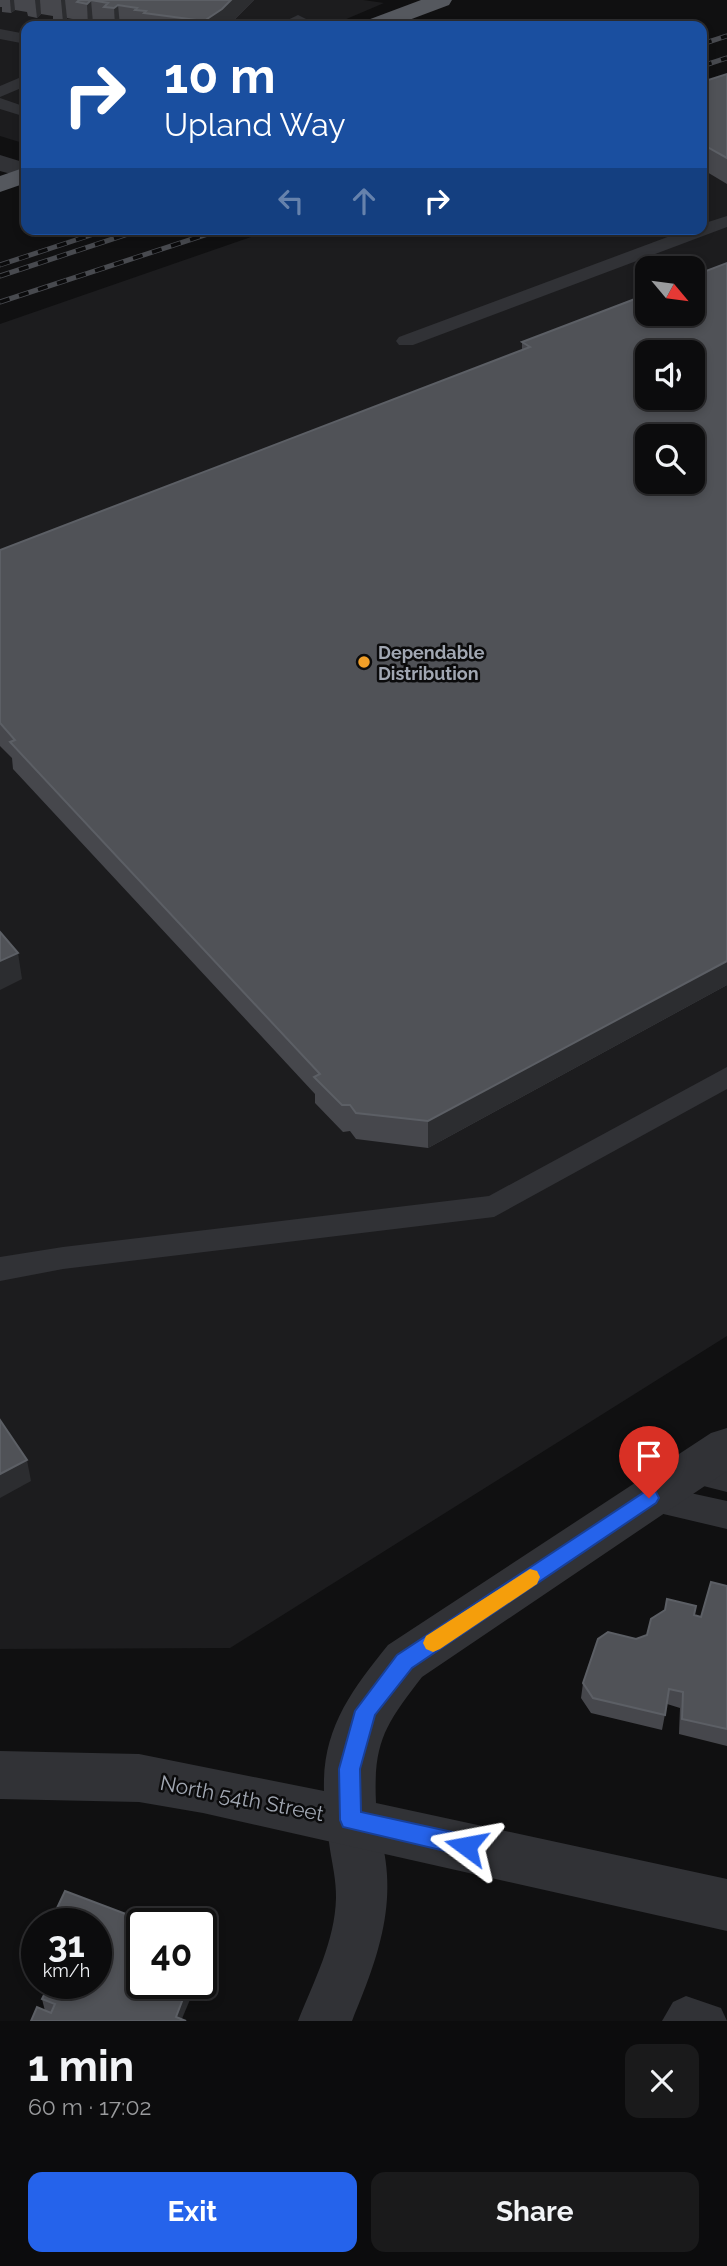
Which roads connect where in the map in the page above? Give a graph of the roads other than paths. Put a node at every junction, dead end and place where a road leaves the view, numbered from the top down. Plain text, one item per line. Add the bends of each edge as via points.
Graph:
1 (441, 0) edge
2 (386, 21) edge
3 (0, 34) edge
4 (21, 38) edge
5 (21, 82) edge
6 (0, 92) edge
7 (0, 103) edge
8 (21, 110) edge
9 (0, 163) edge
10 (21, 171) edge
11 (21, 175) edge
12 (0, 184) edge
13 (727, 221) edge
14 (707, 228) edge
15 (689, 235) edge
16 (405, 341) dead end
17 (727, 1077) edge
18 (0, 1269) edge
19 (715, 1465) edge
20 (649, 1498) junction
21 (727, 1515) edge
22 (0, 1775) edge
23 (351, 1820) junction
24 (727, 1905) edge
25 (326, 2021) edge
26 (681, 2021) edge
27 (708, 2021) edge

1 - 2 highway
3 - 4 lane
5 - 6 lane
7 - 8 lane
9 - 10 street
11 - 12 highway
13 - 14 lane
15 - 16 lane
17 - 18 lane via 494,1206
19 - 20 street
20 - 21 lane
20 - 23 street via 405,1661 366,1711 349,1769
22 - 23 street, North 54th Street via 139,1778
23 - 24 street, North 54th Street
23 - 25 street via 362,1906 356,1942
26 - 27 lane via 686,2015

